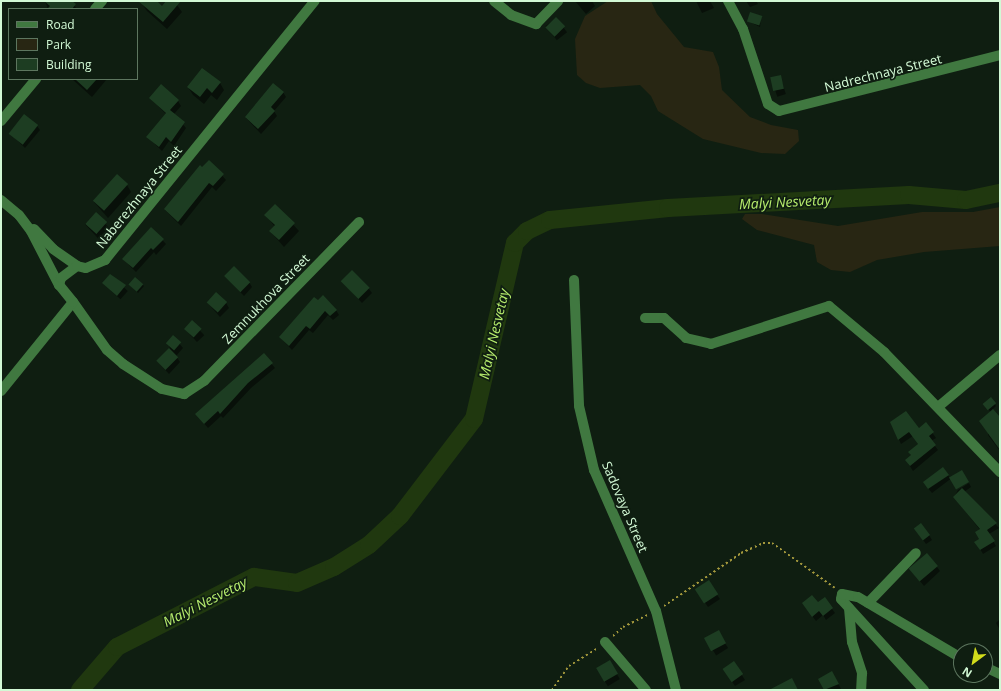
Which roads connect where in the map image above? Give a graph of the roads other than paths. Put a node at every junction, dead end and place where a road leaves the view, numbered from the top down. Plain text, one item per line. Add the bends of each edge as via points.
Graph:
1 (315, 1) edge
2 (494, 1) edge
3 (558, 1) edge
4 (728, 1) edge
5 (1000, 56) edge
6 (35, 80) edge
7 (1, 121) edge
8 (1, 200) edge
9 (19, 215) junction
10 (359, 222) dead end
11 (77, 266) junction
12 (574, 280) dead end
13 (59, 285) junction
14 (73, 302) junction
15 (645, 318) dead end
16 (1000, 355) edge
17 (1, 391) edge
18 (938, 407) junction
19 (1000, 472) edge
20 (916, 553) dead end
21 (868, 603) junction
22 (849, 608) junction
23 (605, 642) dead end
24 (953, 653) edge
25 (646, 690) edge
26 (676, 690) edge
27 (861, 690) edge
28 (924, 690) edge

1 - 11 street, Naberezhnaya Street via 105,260 86,268
2 - 3 street via 511,15 536,24
4 - 5 street, Nadrechnaya Street via 742,29 768,104 779,111
6 - 7 street
8 - 9 street
9 - 11 street via 53,249
9 - 13 street via 31,231
10 - 14 street, Zemnukhova Street via 190,392 184,394 162,389 123,364 107,350
11 - 13 street via 67,272
12 - 26 street, Sadovaya Street via 579,406 594,470 656,611
13 - 14 street
14 - 17 street
15 - 18 street via 664,318 686,338 711,344 829,306 884,352
16 - 18 street
18 - 19 street
20 - 21 street
21 - 22 street via 858,596 842,594 841,599
21 - 24 street
22 - 27 street via 852,642 862,673
22 - 28 street
23 - 25 street

